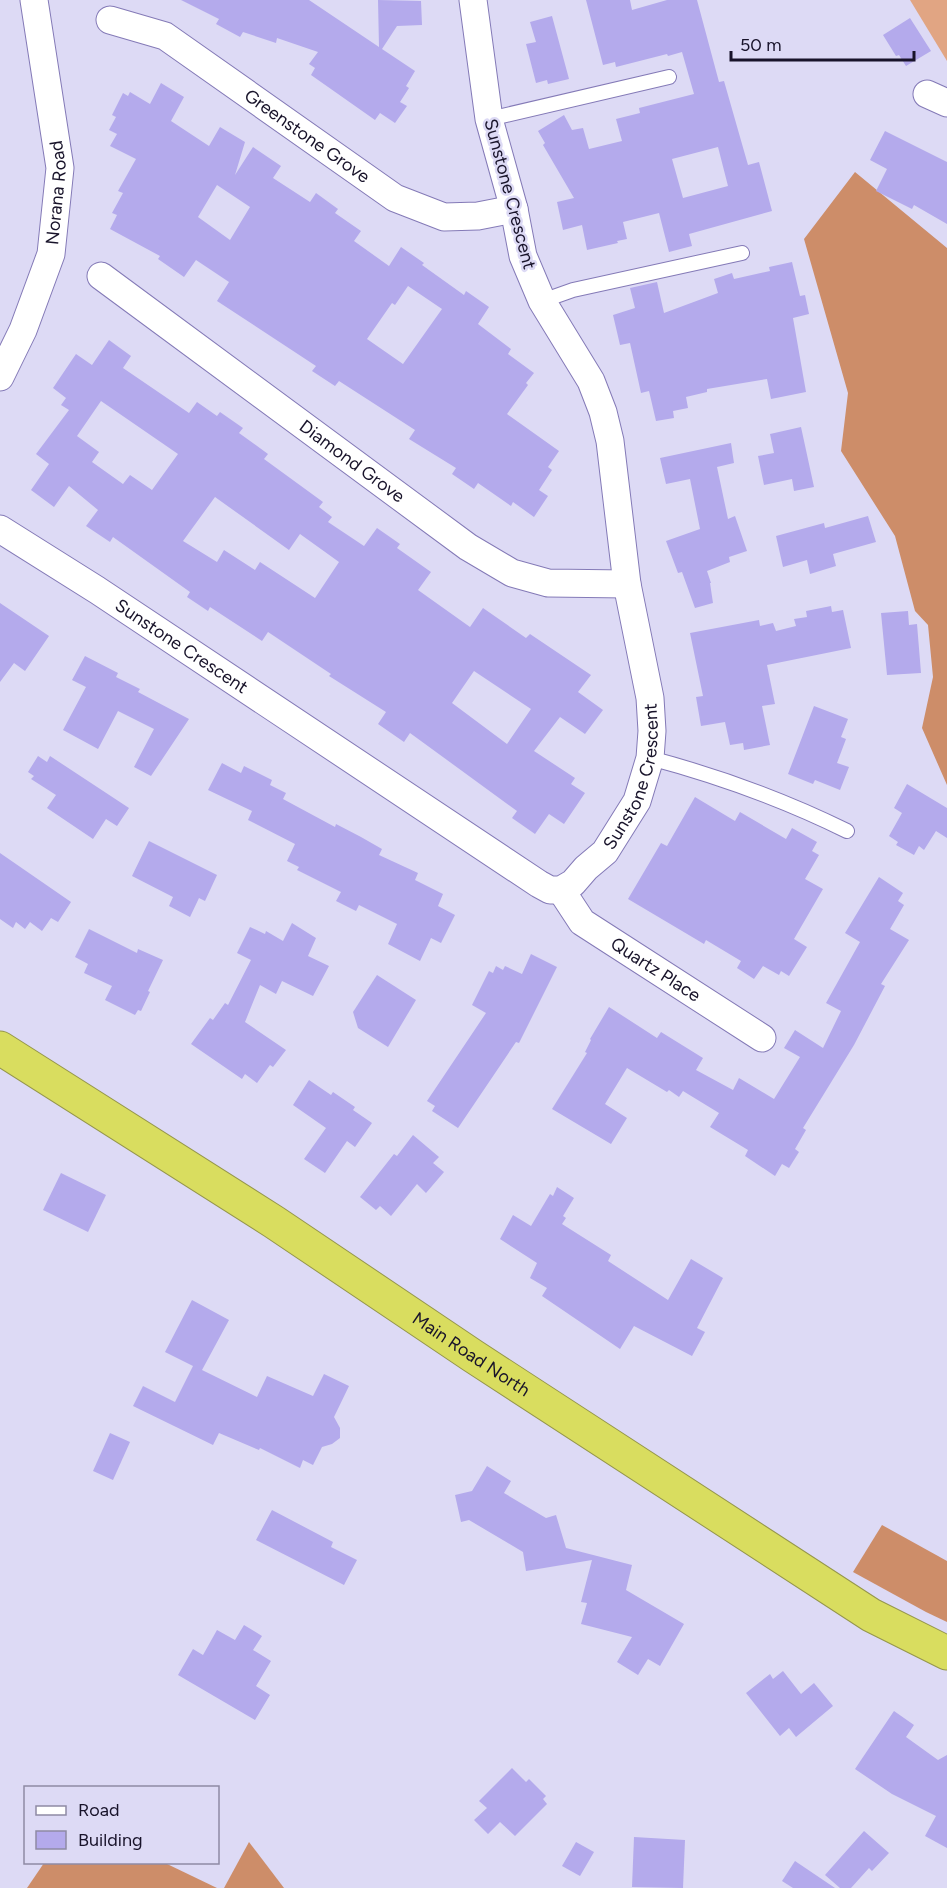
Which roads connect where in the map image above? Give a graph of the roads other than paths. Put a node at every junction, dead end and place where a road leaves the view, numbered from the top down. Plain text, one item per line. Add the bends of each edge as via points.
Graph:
1 (34, 0) edge
2 (473, 0) edge
3 (110, 20) dead end
4 (669, 77) dead end
5 (489, 119) junction
6 (514, 209) junction
7 (742, 253) dead end
8 (100, 276) dead end
9 (542, 301) junction
10 (0, 377) edge
11 (0, 529) edge
12 (627, 584) junction
13 (650, 758) junction
14 (847, 831) dead end
15 (561, 890) junction
16 (762, 1038) dead end
17 (0, 1048) edge
18 (947, 1653) edge

1 - 10 street, Norana Road via 60,168 51,254 23,330
2 - 5 street, Sunstone Crescent
3 - 6 street, Greenstone Grove via 165,36 395,198 444,217
4 - 5 lane
5 - 6 street, Sunstone Crescent
6 - 9 street, Sunstone Crescent via 524,256
7 - 9 lane via 573,290
8 - 12 street, Diamond Grove via 468,547 512,573 548,583
9 - 12 street, Sunstone Crescent via 591,381 603,412
11 - 15 street, Sunstone Crescent via 539,884
12 - 13 street, Sunstone Crescent via 650,698
13 - 14 lane via 760,793
13 - 15 street, Sunstone Crescent via 637,801 605,852
15 - 16 street, Quartz Place via 582,922
17 - 18 highway, Main Road North via 274,1222 870,1615

